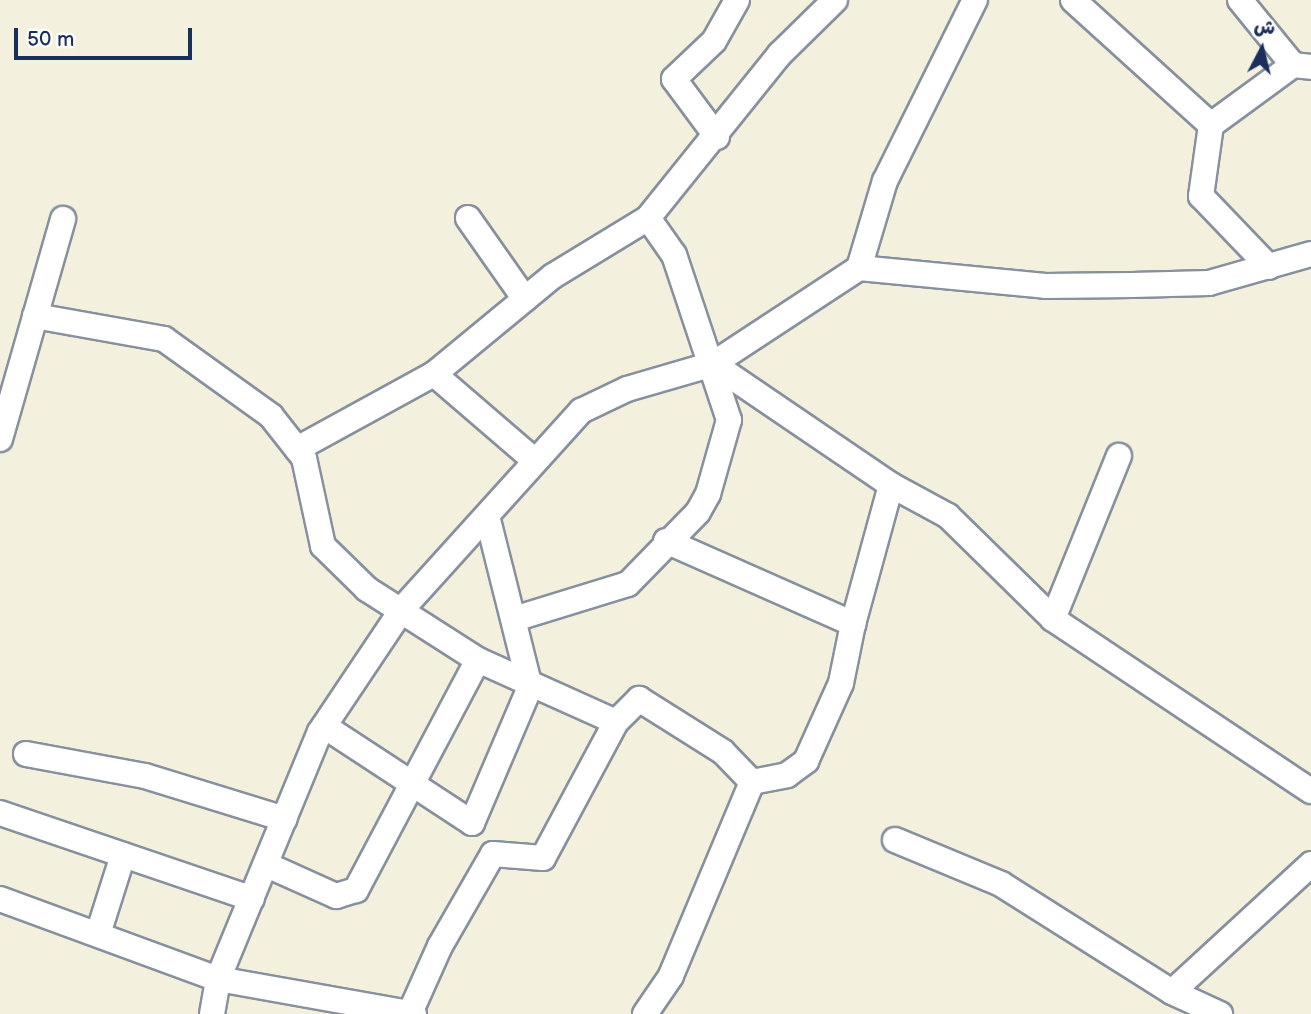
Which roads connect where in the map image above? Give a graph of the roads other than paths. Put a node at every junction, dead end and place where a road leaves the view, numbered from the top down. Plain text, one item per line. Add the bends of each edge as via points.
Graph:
1 (737, 0) edge
2 (835, 0) edge
3 (975, 0) edge
4 (1073, 0) edge
5 (1240, 0) edge
6 (1302, 66) edge
7 (1211, 125) junction
8 (717, 137) junction
9 (468, 218) dead end
10 (648, 218) junction
11 (63, 219) dead end
12 (1311, 254) edge
13 (1269, 267) junction
14 (859, 268) junction
15 (525, 299) junction
16 (35, 316) junction
17 (713, 364) junction
18 (434, 374) junction
19 (0, 439) edge
20 (296, 449) junction
21 (1119, 456) dead end
22 (535, 461) junction
23 (891, 485) junction
24 (487, 516) junction
25 (666, 541) junction
26 (403, 608) junction
27 (514, 619) junction
28 (1053, 619) junction
29 (853, 624) junction
30 (478, 660) junction
31 (530, 687) junction
32 (616, 722) junction
33 (324, 726) junction
34 (26, 754) dead end
35 (752, 782) junction
36 (412, 785) junction
37 (1311, 791) edge
38 (0, 813) edge
39 (285, 819) junction
40 (895, 840) dead end
41 (123, 855) junction
42 (267, 864) junction
43 (1311, 864) edge
44 (0, 899) edge
45 (252, 900) junction
46 (98, 934) junction
47 (218, 979) junction
48 (1172, 992) junction
49 (212, 1014) edge
50 (412, 1014) edge
51 (645, 1014) edge
52 (1220, 1014) edge

1 - 8 street via 714,41 674,79
2 - 8 street via 780,54
3 - 14 street via 885,181
4 - 7 street
5 - 6 street
6 - 7 street
7 - 13 street via 1201,196
8 - 10 street
9 - 15 street
10 - 15 street
10 - 17 street via 674,255
11 - 16 street
12 - 13 street
13 - 14 street via 1209,283 1057,286
14 - 17 street
15 - 18 street
16 - 19 street
16 - 20 street via 164,339 271,416
17 - 22 street via 627,389 581,411
17 - 23 street
17 - 25 street via 729,420 721,455 698,512
18 - 20 street
18 - 22 street
20 - 26 street via 323,546 367,589
21 - 28 street
22 - 24 street
23 - 28 street via 948,516
23 - 29 street
24 - 26 street
24 - 27 street
25 - 27 street via 628,584
25 - 29 street
26 - 30 street
26 - 33 street
27 - 31 street
28 - 37 street
29 - 35 street via 841,682 806,761 787,775
30 - 31 street
30 - 36 street
31 - 32 street
31 - 36 street via 472,823
32 - 35 street via 639,699 723,752
32 - 50 street via 543,859 493,854 440,946
33 - 36 street
33 - 39 street
34 - 39 street via 145,776
35 - 51 street via 671,976
36 - 42 street via 356,890 335,896
38 - 41 street
39 - 42 street
40 - 48 street via 1002,884
41 - 45 street
41 - 46 street
42 - 45 street
43 - 48 street
44 - 46 street
45 - 47 street
46 - 47 street
47 - 49 street
47 - 50 street
48 - 52 street

